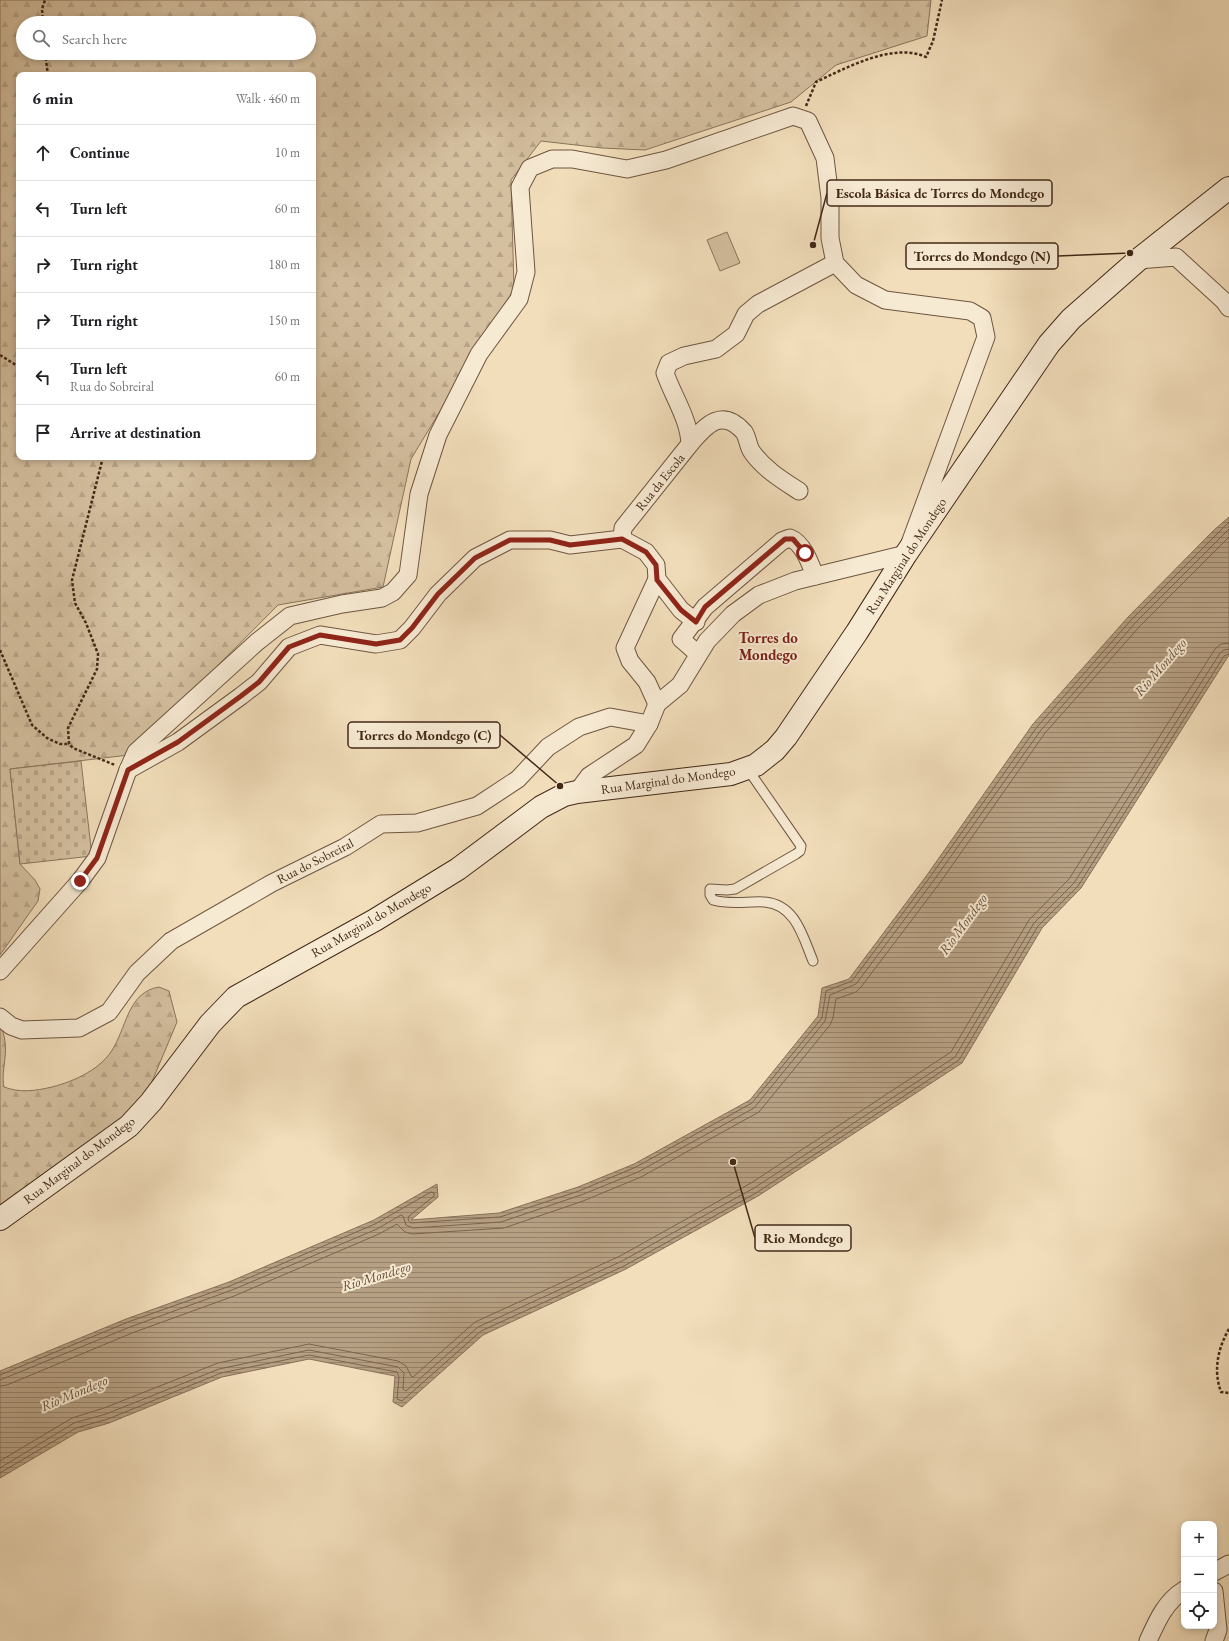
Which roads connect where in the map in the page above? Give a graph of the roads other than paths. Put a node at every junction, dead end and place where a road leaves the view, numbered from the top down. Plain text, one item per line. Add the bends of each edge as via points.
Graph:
1 (1229, 188) edge
2 (1138, 260) junction
3 (835, 263) junction
4 (1229, 308) edge
5 (690, 444) junction
6 (799, 491) dead end
7 (622, 539) junction
8 (906, 554) junction
9 (815, 576) junction
10 (657, 580) junction
11 (696, 622) junction
12 (698, 654) junction
13 (657, 704) junction
14 (649, 724) junction
15 (747, 768) junction
16 (128, 770) junction
17 (577, 792) junction
18 (813, 961) dead end
19 (0, 971) edge
20 (0, 1016) edge
21 (0, 1219) edge
22 (1181, 1592) edge
23 (1214, 1593) edge
24 (1148, 1641) edge
25 (1214, 1641) edge

1 - 2 main road, Rua Marginal do Mondego
2 - 4 street via 1176,257
2 - 8 main road, Rua Marginal do Mondego via 1071,319 1049,344
3 - 5 street, Rua da Escola via 758,304 746,314 736,334 716,349 684,356 670,363 665,373 689,430
3 - 8 street via 856,285 884,300 970,311 982,318 986,337
3 - 16 street via 830,238 830,198 825,158 808,121 793,116 666,160 627,169 572,159 552,159 530,168 520,187 526,272 519,299 479,354 438,435 418,494 408,575 393,592 382,598 290,616 257,642 136,752
5 - 6 street via 715,420 730,421 745,433 751,451 767,470
5 - 7 street, Rua da Escola via 622,528
7 - 10 street via 646,552 656,565
7 - 16 street via 570,545 550,540 510,540 475,558 438,594 400,640 376,644 320,635 289,647 259,682 241,696 178,742
8 - 9 street
8 - 15 main road, Rua Marginal do Mondego via 786,737 775,750
9 - 11 street via 797,542 790,538 785,539 705,607
9 - 12 street via 775,587 752,599 710,637
10 - 11 street via 681,610
10 - 13 street via 625,648 630,661 647,682
11 - 12 street via 681,639
12 - 13 street via 680,685
13 - 14 street
14 - 17 street via 636,745 589,776
14 - 20 street, Rua do Sobreiral via 610,717 579,726 548,747 518,779 477,806 417,823 381,824 345,847 272,883 171,941 137,973 109,1012 79,1028 22,1030 10,1026
15 - 17 main road, Rua Marginal do Mondego via 731,774
15 - 18 lane via 801,846 800,851 746,884 727,890 710,888 710,895 713,900 723,903 766,902 790,913
16 - 19 street via 97,858 80,881
17 - 21 main road, Rua Marginal do Mondego via 564,795 541,807 458,869 375,920 236,997 210,1024 151,1102 129,1126
22 - 24 street via 1160,1614
23 - 25 street via 1218,1630

